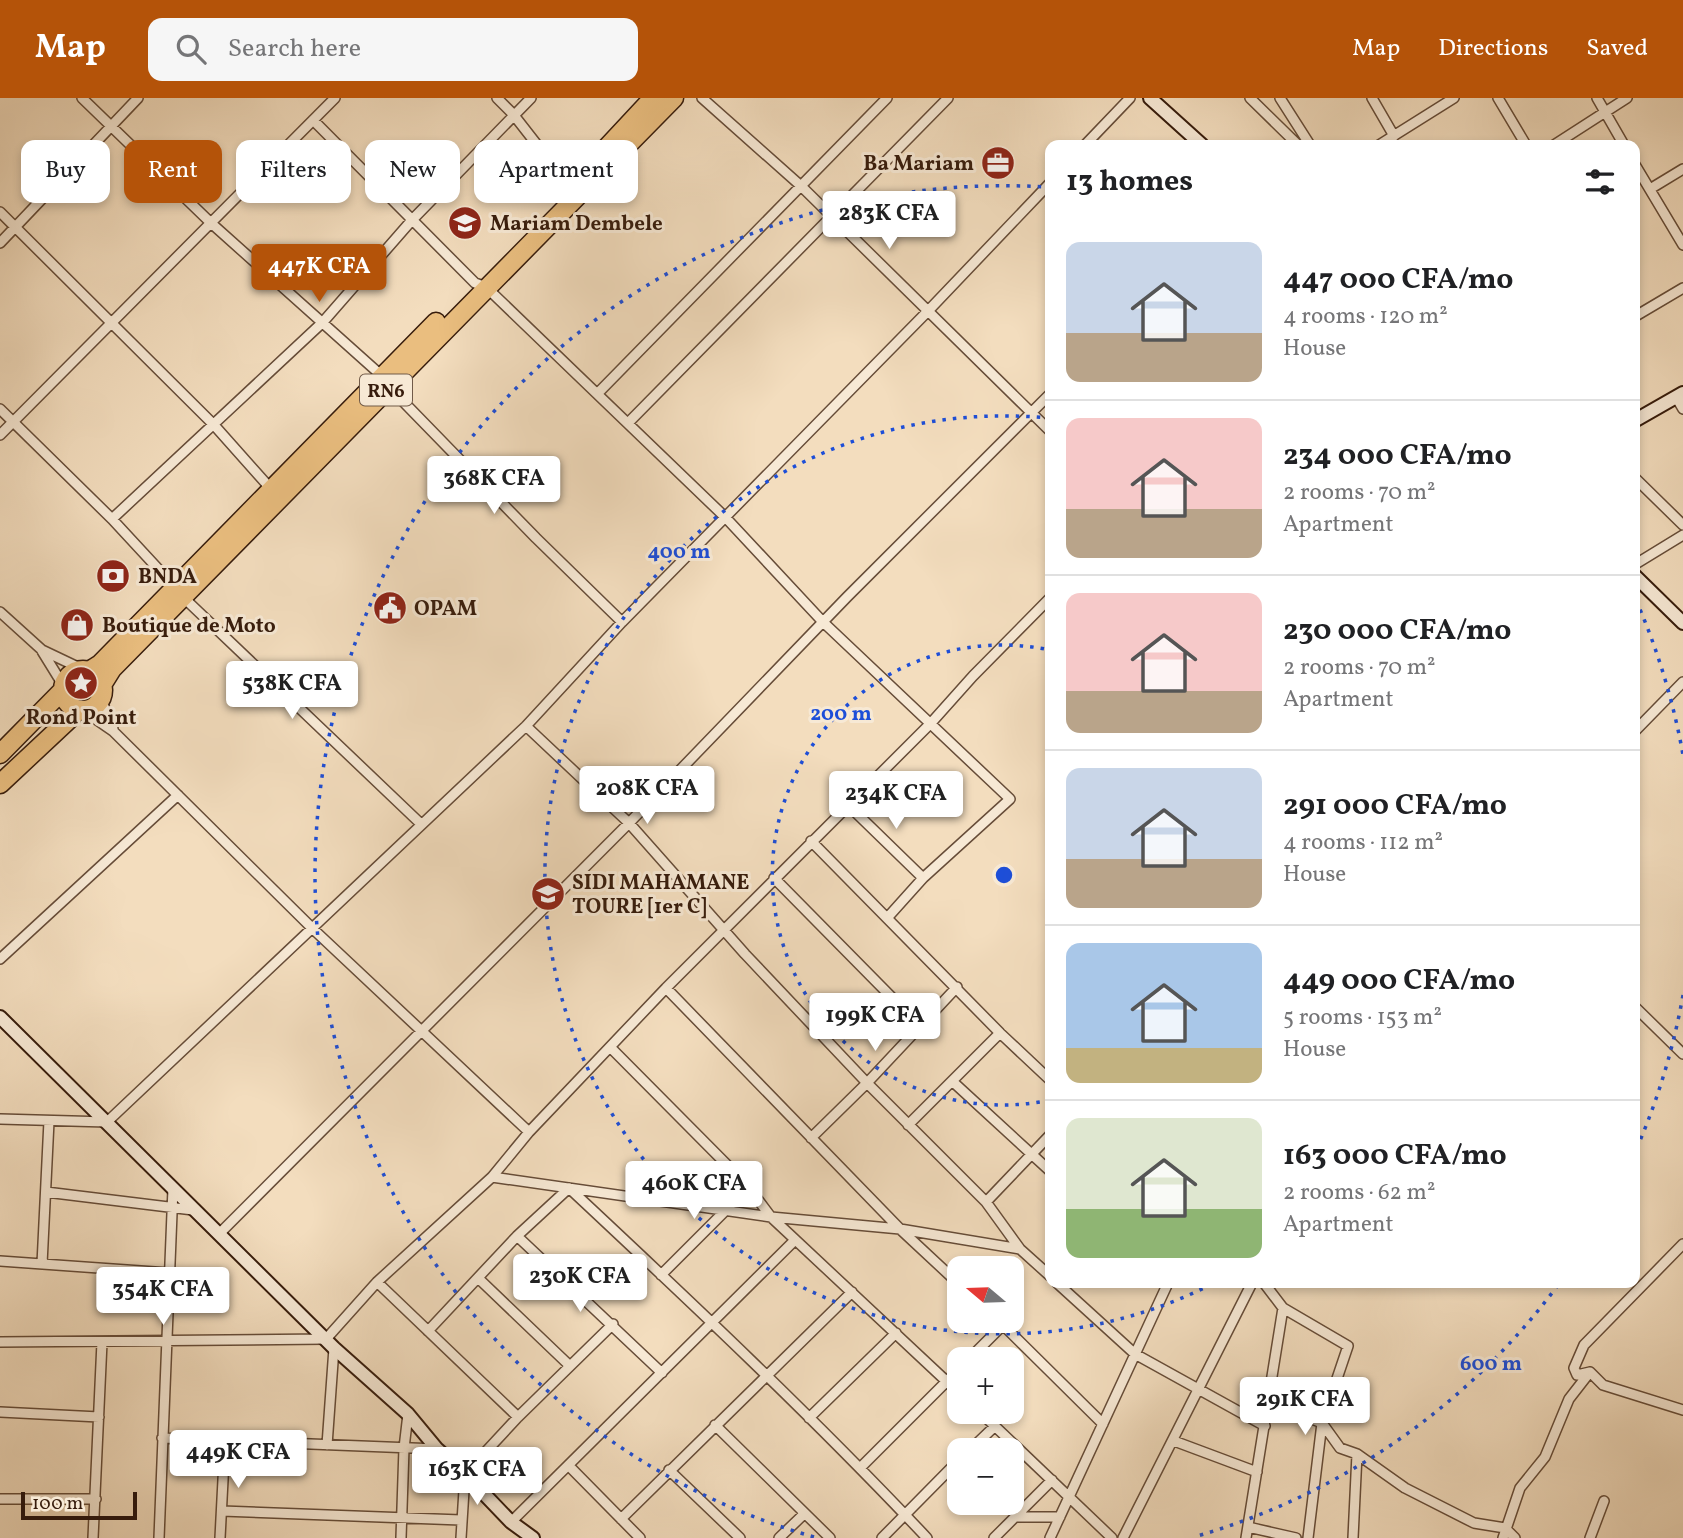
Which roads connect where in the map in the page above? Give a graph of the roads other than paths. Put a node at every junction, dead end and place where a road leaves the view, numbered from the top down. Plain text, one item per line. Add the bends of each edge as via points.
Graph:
1 (82, 98) edge
2 (138, 98) edge
3 (497, 98) edge
4 (531, 98) edge
5 (653, 98) edge
6 (674, 98) edge
7 (702, 98) edge
8 (887, 98) edge
9 (948, 98) edge
10 (1130, 98) edge
11 (1250, 98) edge
12 (1280, 98) edge
13 (1372, 98) edge
14 (1454, 98) edge
15 (1498, 98) edge
16 (1597, 98) edge
17 (1627, 98) edge
18 (331, 99) edge
19 (1155, 100) edge
20 (1604, 111) junction
21 (513, 114) junction
22 (313, 120) junction
23 (113, 126) junction
24 (1394, 136) junction
25 (533, 140) edge
26 (613, 140) edge
27 (1091, 140) edge
28 (1197, 140) edge
29 (1293, 140) edge
30 (1307, 140) edge
31 (1387, 140) edge
32 (1523, 140) edge
33 (1561, 140) edge
34 (1621, 140) edge
35 (1683, 169) edge
36 (1640, 173) edge
37 (801, 186) junction
38 (1045, 188) edge
39 (1650, 189) junction
40 (555, 203) edge
41 (0, 212) edge
42 (832, 216) junction
43 (412, 220) junction
44 (211, 223) junction
45 (15, 227) junction
46 (0, 243) edge
47 (1683, 245) edge
48 (481, 285) junction
49 (1683, 288) edge
50 (928, 311) junction
51 (1640, 313) edge
52 (323, 322) junction
53 (111, 323) junction
54 (386, 381) junction
55 (598, 393) junction
56 (1680, 395) edge
57 (1045, 399) edge
58 (0, 409) edge
59 (1683, 409) edge
60 (1032, 413) junction
61 (1640, 418) edge
62 (13, 421) junction
63 (628, 423) junction
64 (214, 425) junction
65 (1045, 426) edge
66 (0, 435) edge
67 (1640, 483) edge
68 (271, 489) junction
69 (726, 518) junction
70 (112, 519) junction
71 (1683, 525) edge
72 (1683, 535) edge
73 (1640, 561) edge
74 (1640, 581) edge
75 (178, 592) junction
76 (1045, 603) edge
77 (0, 612) edge
78 (622, 622) junction
79 (823, 622) junction
80 (1683, 623) edge
81 (41, 650) junction
82 (87, 671) junction
83 (1683, 682) edge
84 (63, 688) junction
85 (102, 692) junction
86 (81, 711) junction
87 (931, 723) junction
88 (526, 726) junction
89 (1640, 727) edge
90 (113, 730) junction
91 (0, 754) edge
92 (0, 784) edge
93 (178, 794) junction
94 (848, 805) junction
95 (629, 823) junction
96 (421, 824) junction
97 (811, 841) junction
98 (774, 878) junction
99 (923, 878) junction
100 (888, 917) junction
101 (313, 929) junction
102 (723, 929) junction
103 (0, 960) edge
104 (957, 987) junction
105 (666, 988) junction
106 (1640, 1012) edge
107 (0, 1017) edge
108 (920, 1026) junction
109 (420, 1030) junction
110 (1000, 1033) junction
111 (611, 1048) junction
112 (1683, 1054) edge
113 (1045, 1075) edge
114 (952, 1081) junction
115 (867, 1083) junction
116 (0, 1119) edge
117 (49, 1121) junction
118 (107, 1122) junction
119 (908, 1125) junction
120 (529, 1132) junction
121 (811, 1138) junction
122 (1045, 1140) edge
123 (1032, 1154) junction
124 (1045, 1166) edge
125 (492, 1177) junction
126 (747, 1185) junction
127 (173, 1188) junction
128 (569, 1188) junction
129 (46, 1192) junction
130 (986, 1202) junction
131 (172, 1206) junction
132 (195, 1210) junction
133 (726, 1210) junction
134 (771, 1217) junction
135 (900, 1228) junction
136 (219, 1234) junction
137 (517, 1236) junction
138 (795, 1240) junction
139 (1683, 1244) edge
140 (1020, 1249) junction
141 (0, 1261) edge
142 (42, 1264) junction
143 (1045, 1272) edge
144 (169, 1273) junction
145 (947, 1273) edge
146 (661, 1275) junction
147 (478, 1278) junction
148 (377, 1282) junction
149 (1062, 1288) edge
150 (1166, 1288) edge
151 (1250, 1288) edge
152 (1268, 1288) edge
153 (1640, 1288) edge
154 (1640, 1288) edge
155 (852, 1292) junction
156 (1283, 1308) junction
157 (613, 1324) junction
158 (713, 1324) junction
159 (428, 1331) junction
160 (896, 1333) junction
161 (1012, 1334) edge
162 (0, 1342) edge
163 (102, 1342) junction
164 (166, 1342) junction
165 (330, 1343) junction
166 (1135, 1354) junction
167 (570, 1366) junction
168 (1591, 1372) junction
169 (662, 1373) junction
170 (765, 1376) junction
171 (946, 1381) joint
172 (1198, 1391) junction
173 (1268, 1402) junction
174 (1683, 1410) edge
175 (0, 1412) edge
176 (408, 1414) junction
177 (99, 1417) junction
178 (518, 1417) junction
179 (809, 1418) junction
180 (1322, 1423) junction
181 (1103, 1424) junction
182 (715, 1425) junction
183 (995, 1426) joint
184 (1265, 1426) junction
185 (162, 1438) junction
186 (983, 1438) edge
187 (225, 1441) junction
188 (1174, 1441) junction
189 (327, 1445) junction
190 (404, 1448) junction
191 (437, 1449) junction
192 (1357, 1454) junction
193 (569, 1466) junction
194 (860, 1468) junction
195 (669, 1470) junction
196 (1257, 1472) junction
197 (947, 1473) edge
198 (465, 1474) junction
199 (1052, 1480) junction
200 (1069, 1497) junction
201 (0, 1499) edge
202 (96, 1499) junction
203 (1604, 1501) dead end
204 (222, 1511) junction
205 (804, 1514) junction
206 (905, 1514) junction
207 (402, 1517) junction
208 (1015, 1517) junction
209 (1060, 1517) junction
210 (621, 1519) junction
211 (461, 1520) junction
212 (511, 1522) junction
213 (1248, 1527) junction
214 (1504, 1533) edge
215 (532, 1537) edge
216 (93, 1538) edge
217 (159, 1538) edge
218 (220, 1538) edge
219 (401, 1538) edge
220 (461, 1538) edge
221 (640, 1538) edge
222 (740, 1538) edge
223 (779, 1538) edge
224 (830, 1538) edge
225 (882, 1538) edge
226 (927, 1538) edge
227 (994, 1538) edge
228 (1050, 1538) edge
229 (1112, 1538) edge
230 (1125, 1538) edge
231 (1246, 1538) edge
232 (1296, 1538) edge
233 (1308, 1538) edge
234 (1353, 1538) edge
235 (1515, 1538) edge
236 (1590, 1538) edge

1 - 23 street
2 - 23 street
3 - 21 street
4 - 21 street
5 - 26 highway, RN6
6 - 48 highway, RN6
7 - 37 street
8 - 37 street
9 - 42 street
10 - 27 street
11 - 29 street
12 - 30 street
13 - 24 street
14 - 24 street
15 - 32 street
16 - 20 street
17 - 20 street
18 - 22 street
19 - 28 street
20 - 33 street
20 - 34 street
21 - 25 street
21 - 43 street
22 - 43 street
22 - 44 street
23 - 44 street
23 - 45 street
24 - 31 street
35 - 39 street
36 - 39 street
37 - 42 street
37 - 55 street
38 - 50 street
39 - 47 street
40 - 48 highway, RN6
41 - 45 street
42 - 50 street
42 - 63 street
43 - 48 street
43 - 52 street
44 - 52 street
44 - 53 street
45 - 46 street
45 - 53 street
48 - 54 highway, RN6
48 - 55 street
49 - 51 street
50 - 60 street
50 - 69 street
52 - 54 street
52 - 64 street
53 - 62 street
53 - 64 street
54 - 68 highway, RN6
54 - 75 highway, RN6
54 - 78 street
55 - 63 street
56 - 59 street
56 - 61 street
57 - 60 street
58 - 62 street
60 - 65 street
60 - 79 street
62 - 66 street
62 - 70 street
63 - 69 street
64 - 68 street
64 - 70 street
67 - 71 street
68 - 75 highway, RN6
69 - 78 street
69 - 79 street
70 - 75 street
72 - 73 street
74 - 80 street
75 - 82 highway, RN6
75 - 85 highway, RN6 via 113,669
75 - 96 street
76 - 87 street
77 - 81 street
78 - 88 street
79 - 87 street
79 - 95 street
81 - 82 street
81 - 84 street
82 - 84 highway via 69,676
82 - 85 highway via 100,679
83 - 89 street
84 - 86 highway via 65,701
84 - 91 highway
85 - 86 highway via 94,707
85 - 90 street
86 - 90 street
86 - 92 highway
87 - 94 street
87 - 99 street via 1010,799
88 - 95 street
88 - 96 street
90 - 93 street
93 - 101 street
93 - 103 street
94 - 97 street
94 - 99 street
95 - 102 street
95 - 109 street
96 - 101 street
97 - 98 street
97 - 100 street
98 - 102 street
98 - 108 street
99 - 100 street
100 - 104 street
101 - 109 street
101 - 118 street
102 - 105 street
102 - 115 street
104 - 108 street
104 - 110 street
105 - 111 street
105 - 121 street
106 - 112 street
107 - 118 street
108 - 115 street
109 - 120 street
109 - 136 street
110 - 113 street
110 - 114 street
111 - 120 street
111 - 126 street
114 - 119 street
114 - 123 street
115 - 119 street
115 - 121 street
116 - 117 street
117 - 118 street
117 - 129 street
118 - 127 street
119 - 130 street
120 - 125 street
121 - 135 street
122 - 123 street
123 - 124 street
123 - 130 street
125 - 128 street
125 - 148 street
126 - 133 street
126 - 134 street
127 - 131 street
127 - 132 street
128 - 133 street
128 - 137 street
128 - 146 street
129 - 131 street
129 - 142 street
130 - 140 street
131 - 132 street
131 - 144 street
132 - 136 street
133 - 134 street
133 - 146 street
134 - 135 street
134 - 138 street
135 - 140 street
135 - 145 street
136 - 165 street
137 - 147 street
137 - 157 street
138 - 155 street
138 - 158 street
139 - 154 street
140 - 143 street
141 - 142 street
142 - 144 street
144 - 164 street
146 - 158 street
147 - 159 street
147 - 167 street
148 - 159 street
148 - 165 street
149 - 166 street
150 - 166 street
151 - 172 street
152 - 156 street
153 - 168 street via 1584,1345 1574,1368 1577,1375
155 - 160 street
155 - 170 street
156 - 173 street
156 - 180 street via 1348,1346
157 - 167 street
157 - 169 street
158 - 169 street
158 - 170 street
159 - 178 street
160 - 171 street
160 - 179 street
161 - 181 street
162 - 163 street
163 - 164 street
163 - 177 street
164 - 165 street
164 - 185 street
165 - 176 street
165 - 189 street
166 - 172 street
166 - 181 street
167 - 178 street
168 - 174 street via 1603,1385
168 - 214 street via 1569,1399 1545,1457 1520,1488
169 - 193 street
170 - 179 street
170 - 182 street
171 - 194 street
172 - 184 street
172 - 188 street
173 - 180 street
173 - 184 street
175 - 177 street
176 - 190 street
176 - 191 street
177 - 202 street
178 - 198 street
179 - 194 street
180 - 192 street via 1340,1448
180 - 233 street
181 - 200 street
182 - 195 street
182 - 205 street
183 - 186 street
183 - 199 street
184 - 196 street
185 - 187 street
185 - 217 street
187 - 189 street
187 - 204 street
188 - 196 street
188 - 230 street
189 - 190 street
190 - 191 street
190 - 207 street
191 - 198 street
192 - 214 street via 1405,1488 1474,1524
192 - 234 street
193 - 210 street
193 - 212 street
194 - 206 street
195 - 210 street
195 - 222 street
196 - 213 street
197 - 206 street
198 - 211 street
198 - 212 street
199 - 200 street
199 - 208 street
200 - 209 street
200 - 229 street
201 - 202 street
202 - 216 street
203 - 236 street
204 - 207 street
204 - 218 street
205 - 223 street
205 - 224 street
206 - 225 street
206 - 226 street
207 - 211 street
207 - 219 street
208 - 209 street
208 - 227 street
209 - 228 street
210 - 221 street
211 - 220 street
212 - 215 street
213 - 231 street
213 - 232 street
214 - 235 street

